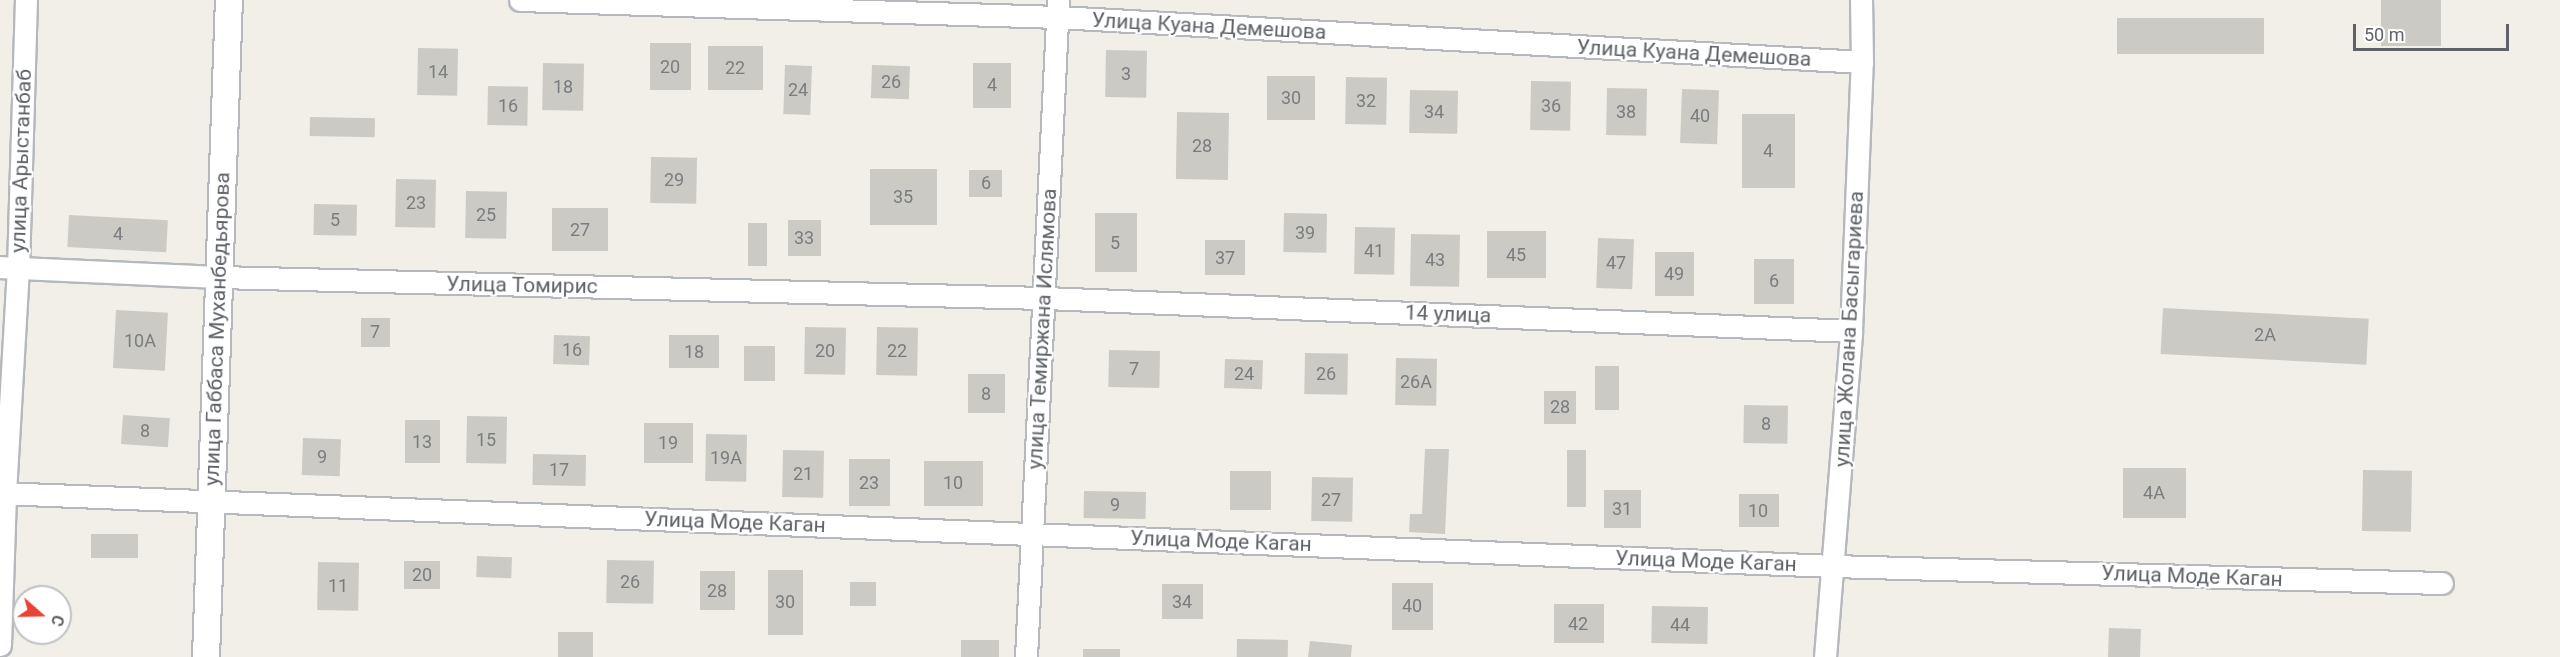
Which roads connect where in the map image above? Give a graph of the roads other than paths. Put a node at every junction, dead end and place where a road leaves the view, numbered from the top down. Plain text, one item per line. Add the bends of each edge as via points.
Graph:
1 (26, 0) edge
2 (228, 0) edge
3 (520, 0) edge
4 (1861, 0) edge
5 (1058, 9) edge
6 (1862, 62) junction
7 (9, 267) edge
8 (219, 278) junction
9 (1045, 298) junction
10 (1851, 331) junction
11 (3, 493) edge
12 (212, 501) junction
13 (1031, 533) junction
14 (1832, 566) junction
15 (2442, 583) dead end
16 (0, 645) edge
17 (206, 657) edge
18 (1026, 657) edge
19 (1825, 657) edge

1 - 7 street, улица Арыстанбаб
2 - 8 street, улица Габбаса Муханбедьярова
3 - 5 street, Улица Куана Демешова
4 - 6 street, улица Жолана Басыгариева
5 - 6 street, Улица Куана Демешова
5 - 9 street, улица Темиржана Ислямова
6 - 10 street, улица Жолана Басыгариева
7 - 8 street, Улица Томирис
7 - 11 street, улица Арыстанбаб
8 - 9 street, Улица Томирис
8 - 12 street, улица Габбаса Муханбедьярова
9 - 10 street, 14 улица
9 - 13 street, улица Темиржана Ислямова
10 - 14 street, улица Жолана Басыгариева
11 - 12 street, Улица Моде Каган
11 - 16 street, улица Арыстанбаб
12 - 13 street, Улица Моде Каган
12 - 17 street, улица Габбаса Муханбедьярова
13 - 14 street, Улица Моде Каган
13 - 18 street, улица Темиржана Ислямова
14 - 15 street, Улица Моде Каган
14 - 19 street, улица Жолана Басыгариева

